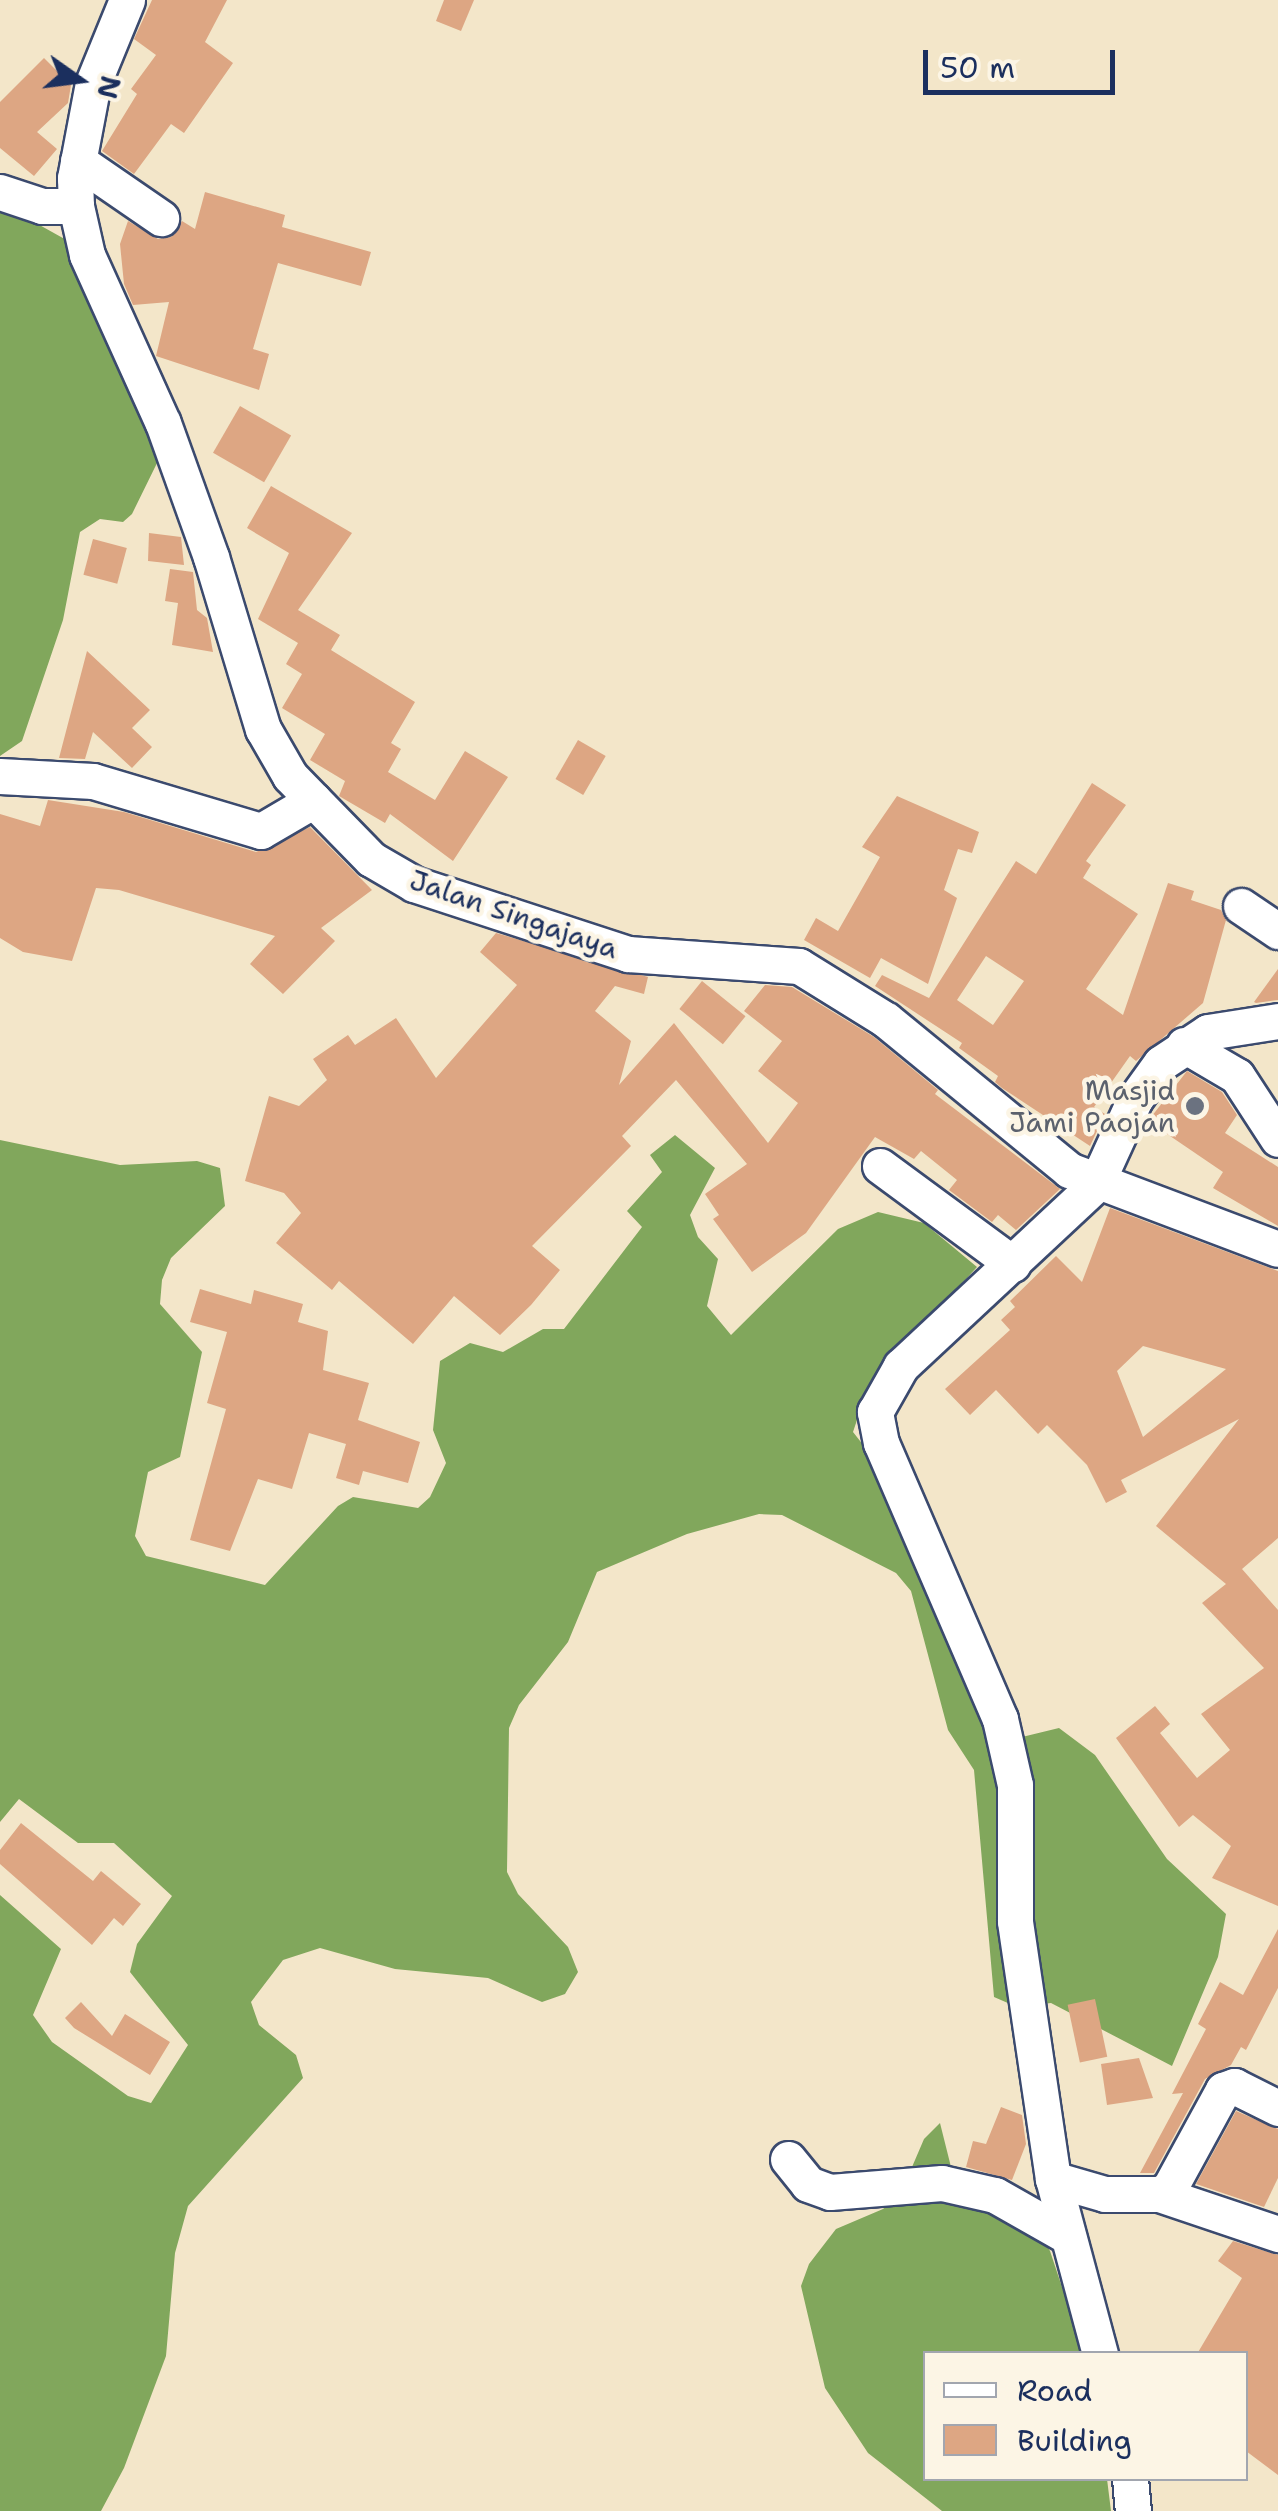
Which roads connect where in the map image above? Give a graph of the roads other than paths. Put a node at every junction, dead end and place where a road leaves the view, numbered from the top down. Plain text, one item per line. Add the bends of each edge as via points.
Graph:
1 (127, 0) edge
2 (78, 162) junction
3 (0, 192) edge
4 (76, 206) junction
5 (161, 218) dead end
6 (0, 776) edge
7 (314, 800) junction
8 (1241, 906) dead end
9 (1278, 930) edge
10 (1278, 1021) edge
11 (1184, 1045) junction
12 (1278, 1138) edge
13 (880, 1166) dead end
14 (1096, 1184) junction
15 (1278, 1249) edge
16 (1013, 1264) junction
17 (1278, 2108) edge
18 (788, 2158) dead end
19 (1053, 2179) junction
20 (1159, 2194) junction
21 (1062, 2233) junction
22 (1278, 2234) edge
23 (1099, 2351) edge
24 (1130, 2481) edge
25 (1133, 2511) edge

1 - 2 street, Jalan Singajaya via 98,66
2 - 4 street, Jalan Singajaya
2 - 5 street
3 - 4 street via 42,206
4 - 7 street, Jalan Singajaya via 87,256 162,423 212,557 263,729 290,776
6 - 7 street via 94,781 261,831
7 - 14 street, Jalan Singajaya via 370,858 414,884 557,935 628,954 768,960 823,978 886,1020 1035,1147
8 - 9 street
10 - 11 street via 1230,1025
11 - 12 street via 1237,1076
11 - 14 street via 1147,1079
13 - 16 street
14 - 15 street, Jalan Singajaya
14 - 16 street
16 - 19 street via 901,1366 874,1422 1000,1719 1015,1785 1015,1921
17 - 20 street via 1234,2086 1224,2090 1169,2189
18 - 21 street via 808,2184 830,2192 942,2184 995,2195
19 - 20 street via 1105,2194
19 - 21 street
20 - 22 street
21 - 23 street
24 - 25 street

